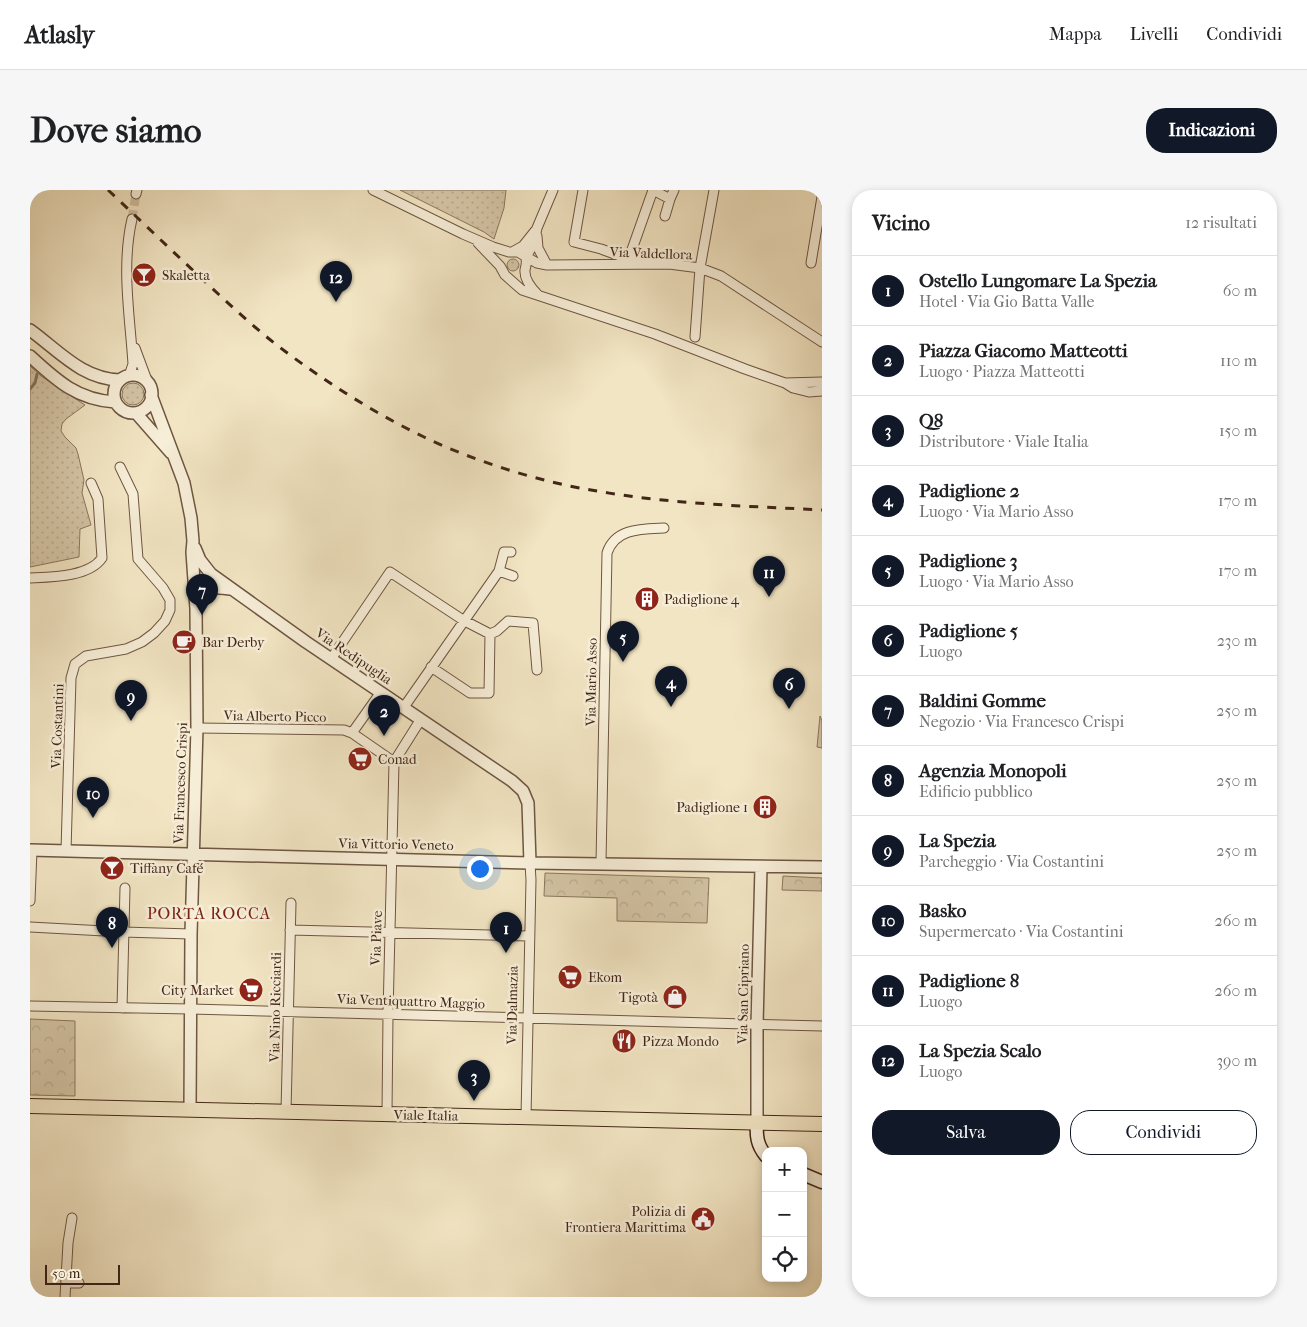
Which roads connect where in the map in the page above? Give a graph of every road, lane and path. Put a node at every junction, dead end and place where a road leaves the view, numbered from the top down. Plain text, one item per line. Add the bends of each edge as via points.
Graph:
1 (374, 190) edge
2 (553, 190) edge
3 (583, 190) edge
4 (653, 190) edge
5 (674, 190) edge
6 (714, 190) edge
7 (822, 197) edge
8 (670, 199) junction
9 (665, 216) dead end
10 (132, 220) tunnel mouth
11 (537, 228) junction
12 (474, 239) junction
13 (511, 251) junction
14 (526, 258) junction
15 (629, 258) junction
16 (811, 263) dead end
17 (642, 264) junction
18 (548, 265) junction
19 (500, 266) junction
20 (700, 268) junction
21 (525, 271) junction
22 (509, 277) junction
23 (541, 298) junction
24 (30, 330) edge
25 (695, 337) dead end
26 (132, 339) junction
27 (822, 342) edge
28 (30, 356) edge
29 (124, 378) junction
30 (822, 382) edge
31 (148, 383) junction
32 (785, 383) junction
33 (822, 387) edge
34 (818, 392) edge
35 (151, 395) junction
36 (115, 402) junction
37 (136, 413) junction
38 (175, 458) junction
39 (120, 467) dead end
40 (91, 483) dead end
41 (664, 528) dead end
42 (193, 541) junction
43 (512, 552) dead end
44 (498, 571) junction
45 (513, 576) dead end
46 (30, 578) edge
47 (232, 590) junction
48 (196, 609) junction
49 (463, 620) junction
50 (490, 634) junction
51 (331, 659) junction
52 (431, 667) junction
53 (537, 670) dead end
54 (381, 692) junction
55 (404, 707) junction
56 (421, 719) junction
57 (197, 728) junction
58 (352, 733) junction
59 (394, 762) junction
60 (528, 803) joint
61 (31, 850) edge
62 (66, 851) junction
63 (193, 854) junction
64 (392, 859) junction
65 (530, 863) junction
66 (601, 863) junction
67 (761, 866) junction
68 (822, 867) edge
69 (125, 888) dead end
70 (30, 901) edge
71 (291, 903) dead end
72 (30, 927) edge
73 (290, 930) junction
74 (123, 932) junction
75 (391, 932) junction
76 (191, 934) junction
77 (529, 936) junction
78 (30, 1006) edge
79 (122, 1008) junction
80 (191, 1009) junction
81 (289, 1011) junction
82 (388, 1015) junction
83 (527, 1018) junction
84 (757, 1025) junction
85 (822, 1026) edge
86 (30, 1106) edge
87 (190, 1110) junction
88 (286, 1112) junction
89 (387, 1114) junction
90 (526, 1117) junction
91 (757, 1122) junction
92 (822, 1124) edge
93 (762, 1151) edge
94 (807, 1176) edge
95 (822, 1182) edge
96 (72, 1218) dead end
97 (66, 1283) junction
98 (79, 1283) dead end
99 (66, 1297) edge

1 - 12 street, Via Valdellora
2 - 11 street
3 - 15 street via 574,242
4 - 8 street
4 - 15 street
5 - 8 street
6 - 20 street
7 - 16 street
8 - 9 street
10 - 26 street via 127,283
11 - 13 street via 523,246
11 - 14 street
11 - 18 street via 538,248
12 - 13 street, Via Valdellora
12 - 19 street, Via Valdellora
13 - 14 street, Via Valdellora
13 - 19 street via 502,258
14 - 18 street, Via Valdellora
14 - 21 street
15 - 17 street
17 - 18 street, Via Valdellora
17 - 20 street, Via Valdellora
19 - 22 street, Via Valdellora via 504,275
20 - 25 street
20 - 27 street, Via Valdellora via 721,276
21 - 22 street via 518,277
21 - 23 street via 530,287
22 - 23 street, Via Valdellora via 522,290
23 - 32 street, Via Valdellora via 624,323
24 - 29 street via 75,366 109,380
26 - 29 street via 133,364
26 - 31 street
28 - 36 street via 74,392 102,402
29 - 31 street via 140,377
29 - 36 street via 114,390
30 - 32 street, Via Valdellora
31 - 35 street
32 - 34 street, Via Valdellora via 793,388
33 - 34 street, Via Valdellora
35 - 37 street via 147,406
35 - 38 street, Via Francesco Crispi
36 - 37 street via 122,410
37 - 38 street, Via Francesco Crispi
38 - 42 street, Via Francesco Crispi via 184,483
39 - 62 street, Via Costantini via 133,494 138,559 163,588 170,600 170,610 165,621 142,642 126,650 86,656 75,664 71,678
40 - 46 street via 98,499 102,558 89,570
41 - 66 street, Via Mario Asso via 623,533 609,546 607,553
42 - 47 street, Via Redipuglia via 205,569
42 - 48 street, Via Francesco Crispi
43 - 44 street via 504,552
44 - 45 street
44 - 49 street
47 - 48 street via 209,589
47 - 51 street, Via Redipuglia
48 - 57 street, Via Francesco Crispi
49 - 50 street
49 - 51 street via 390,572
49 - 52 street
50 - 52 street via 489,693 470,693
50 - 53 street via 508,621 533,622
51 - 54 street, Via Redipuglia
52 - 55 street
54 - 55 street, Via Redipuglia
54 - 58 street
55 - 56 street, Via Redipuglia
56 - 59 street
56 - 60 street, Via Redipuglia via 512,781 523,791
57 - 58 street, Via Alberto Picco via 344,730
57 - 63 street, Via Francesco Crispi
58 - 59 street
59 - 64 street, Via Piave
60 - 65 street, Via Dalmazia
61 - 62 street, Via Vittorio Veneto
61 - 70 street
62 - 63 street, Via Vittorio Veneto
63 - 64 street, Via Vittorio Veneto
63 - 76 street, Via Francesco Crispi
64 - 65 street, Via Vittorio Veneto
64 - 75 street, Via Piave
65 - 66 street, Via Vittorio Veneto
65 - 77 street, Via Dalmazia
66 - 67 street, Via Vittorio Veneto
67 - 68 street, Via Vittorio Veneto
67 - 84 street, Via San Cipriano
69 - 74 street
71 - 73 street, Via Nino Ricciardi
72 - 74 street
73 - 75 street
73 - 81 street, Via Nino Ricciardi
74 - 76 street
74 - 79 street
75 - 77 street
75 - 82 street, Via Piave
76 - 80 street, Via Francesco Crispi
77 - 83 street, Via Dalmazia
78 - 79 street, Via Ventiquattro Maggio
79 - 80 street, Via Ventiquattro Maggio
80 - 81 street, Via Ventiquattro Maggio
80 - 87 street, Via Francesco Crispi
81 - 82 street, Via Ventiquattro Maggio
81 - 88 street, Via Nino Ricciardi
82 - 83 street, Via Ventiquattro Maggio
82 - 89 street, Via Piave
83 - 84 street, Via Ventiquattro Maggio
83 - 90 street, Via Dalmazia
84 - 85 street, Via Ventiquattro Maggio
84 - 91 street, Via San Cipriano
86 - 87 main road, Viale Italia
87 - 88 main road, Viale Italia
88 - 89 main road, Viale Italia
89 - 90 main road, Viale Italia
90 - 91 main road, Viale Italia
91 - 92 main road, Viale Italia
91 - 93 main road via 756,1138
94 - 95 main road
96 - 97 street
97 - 98 street
97 - 99 street

